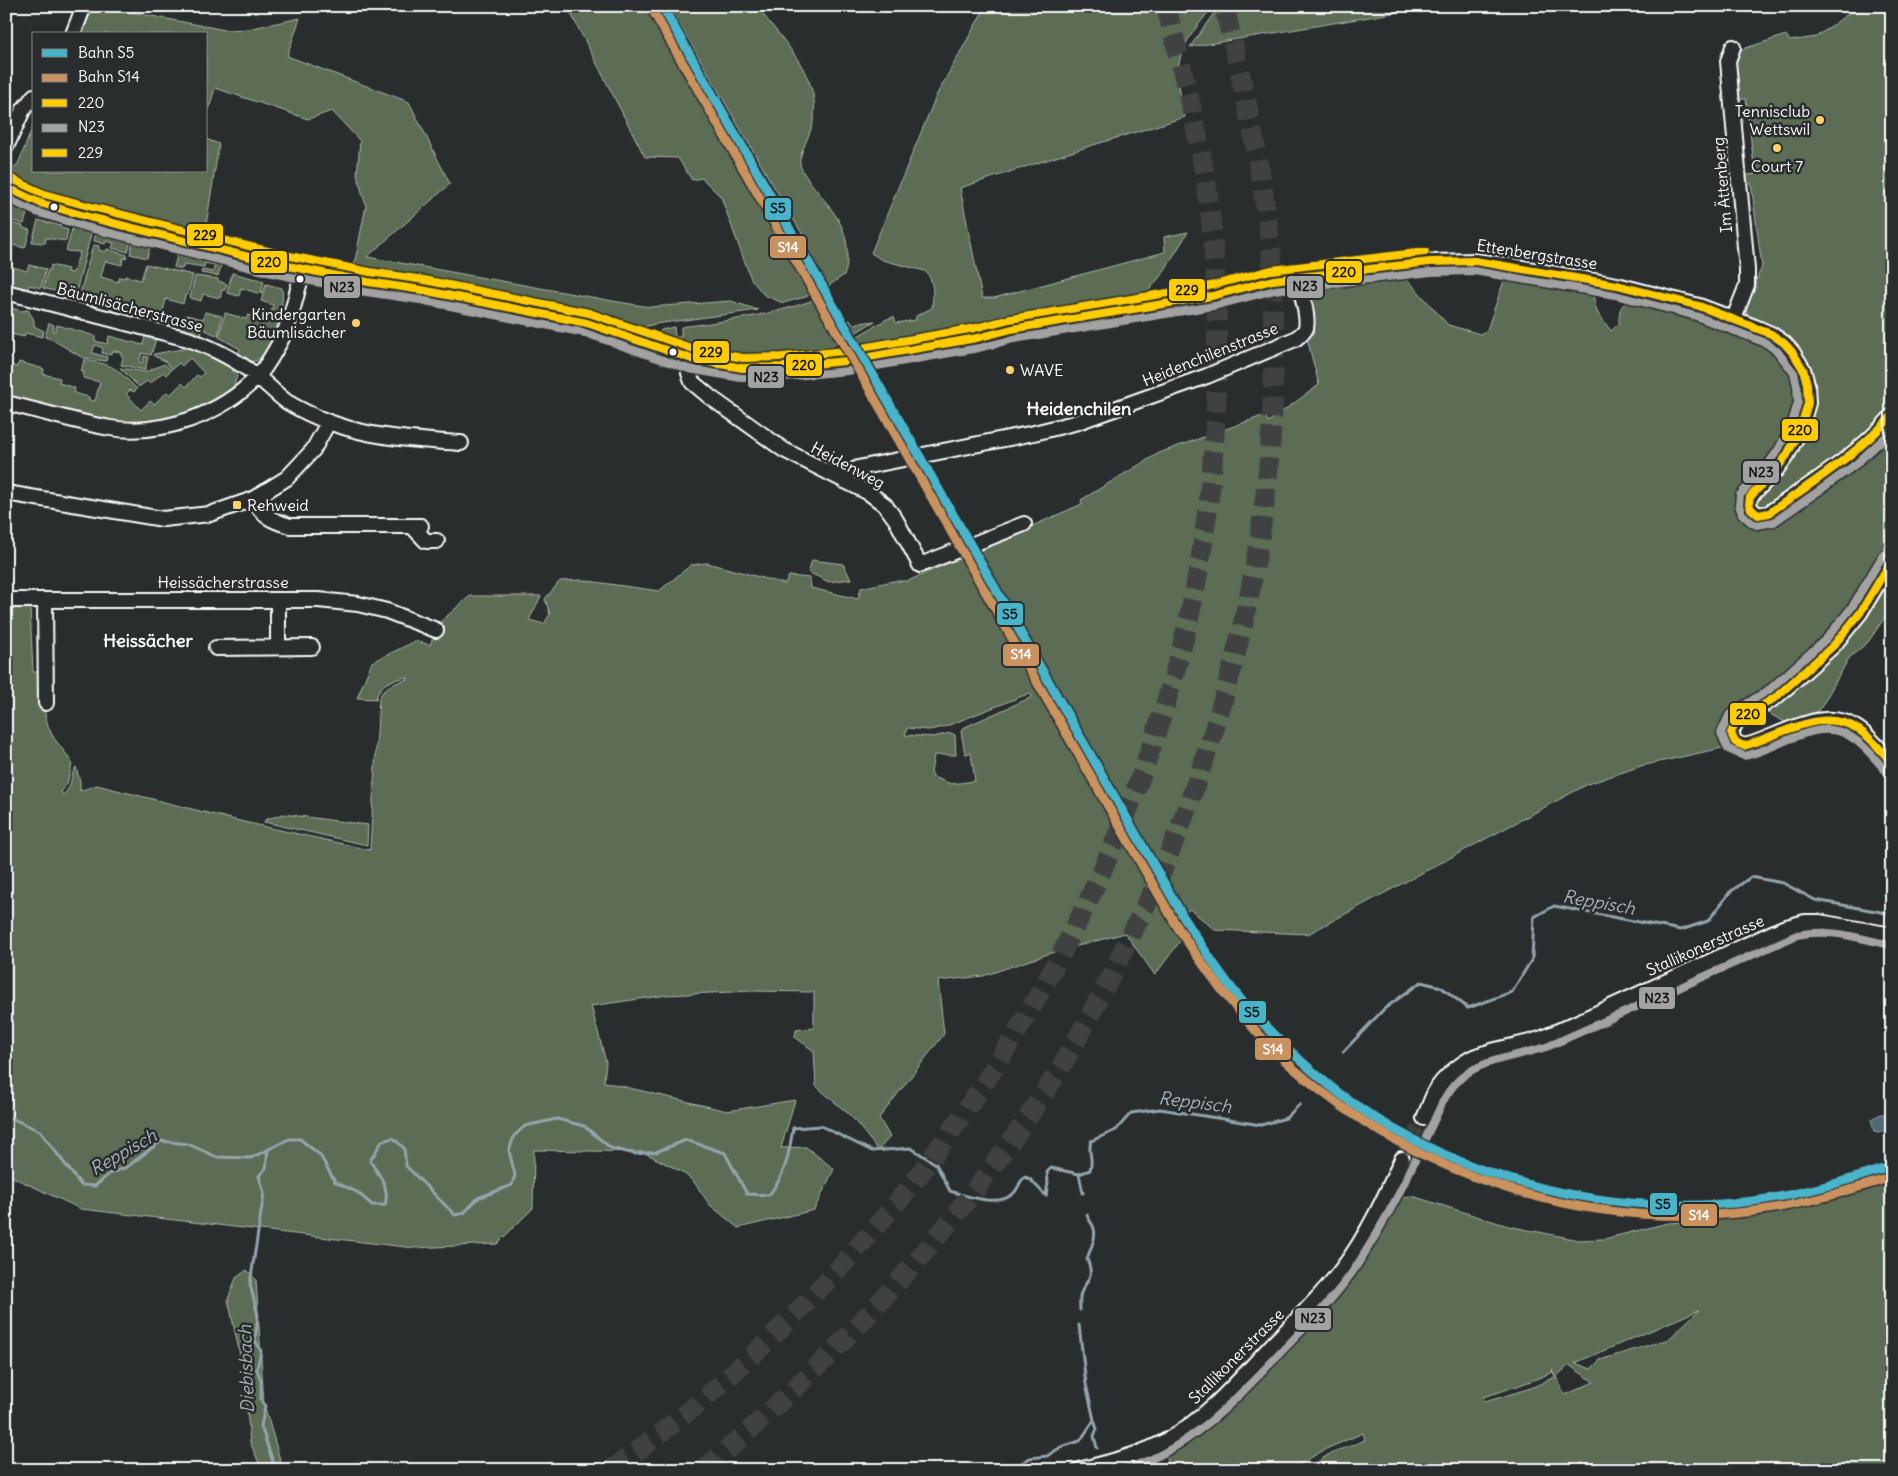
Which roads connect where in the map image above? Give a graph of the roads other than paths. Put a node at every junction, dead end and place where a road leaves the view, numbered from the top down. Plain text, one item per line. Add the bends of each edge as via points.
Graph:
1 (84, 6) edge
2 (74, 32) edge
3 (1733, 47) dead end
4 (32, 99) edge
5 (6, 147) edge
6 (6, 187) edge
7 (303, 270) junction
8 (1298, 276) junction
9 (6, 292) edge
10 (1734, 318) junction
11 (692, 359) junction
12 (257, 377) junction
13 (6, 402) edge
14 (1892, 416) edge
15 (328, 423) junction
16 (461, 443) dead end
17 (844, 481) junction
18 (6, 493) edge
19 (253, 499) junction
20 (1024, 524) dead end
21 (437, 541) dead end
22 (1892, 560) edge
23 (6, 600) edge
24 (278, 600) junction
25 (46, 601) junction
26 (436, 630) dead end
27 (278, 647) junction
28 (312, 647) dead end
29 (216, 648) dead end
30 (46, 703) dead end
31 (1892, 763) edge
32 (1892, 935) edge
33 (1424, 1118) tunnel mouth
34 (1402, 1160) tunnel mouth
35 (1079, 1470) edge

1 - 2 street
3 - 10 street, Im Ättenberg via 1728,61 1747,269 1747,286
4 - 5 street via 23,110
6 - 7 street, Ettenbergstrasse via 40,203 114,224
7 - 11 street, Ettenbergstrasse via 587,323
7 - 12 street via 289,321
8 - 10 street, Ettenbergstrasse via 1430,262 1476,261 1617,285
8 - 11 street, Ettenbergstrasse via 1212,296 817,365 749,368
8 - 17 street, Heidenchilenstrasse via 1306,328 1301,335 1251,359 1078,422 858,468
9 - 12 street, Bäumlisächerstrasse via 188,339 215,349
10 - 14 street, Ettenbergstrasse via 1772,334 1784,343 1806,376 1808,403 1802,424 1782,463 1750,497 1749,504 1756,514 1769,513 1785,502 1861,446
11 - 17 street, Heidenweg via 689,373 692,382 710,397 784,450
12 - 13 street via 209,411 184,422 147,429 112,428
12 - 15 street, Bäumlisächerstrasse via 286,401
15 - 16 street, Bäumlisächerstrasse via 380,436
15 - 19 street via 297,470
17 - 20 street, Heidenweg via 885,504 920,565
18 - 19 street via 163,518 210,514
19 - 21 street via 272,521 290,526 417,526 426,541
22 - 31 street via 1860,612 1833,646 1776,697 1736,722 1731,732 1734,742 1744,746 1815,722 1839,720 1859,730
23 - 25 street, Heissächerstrasse
24 - 25 street, Heissächerstrasse
24 - 26 street, Heissächerstrasse via 358,604 387,611
24 - 27 street
25 - 30 street
27 - 28 street
27 - 29 street
32 - 33 street, Stallikonerstrasse via 1819,922 1783,928 1545,1037 1481,1054 1465,1062 1436,1090
34 - 35 street, Stallikonerstrasse via 1374,1220 1343,1268 1314,1304 1224,1397 1188,1426 1154,1447 1131,1457

